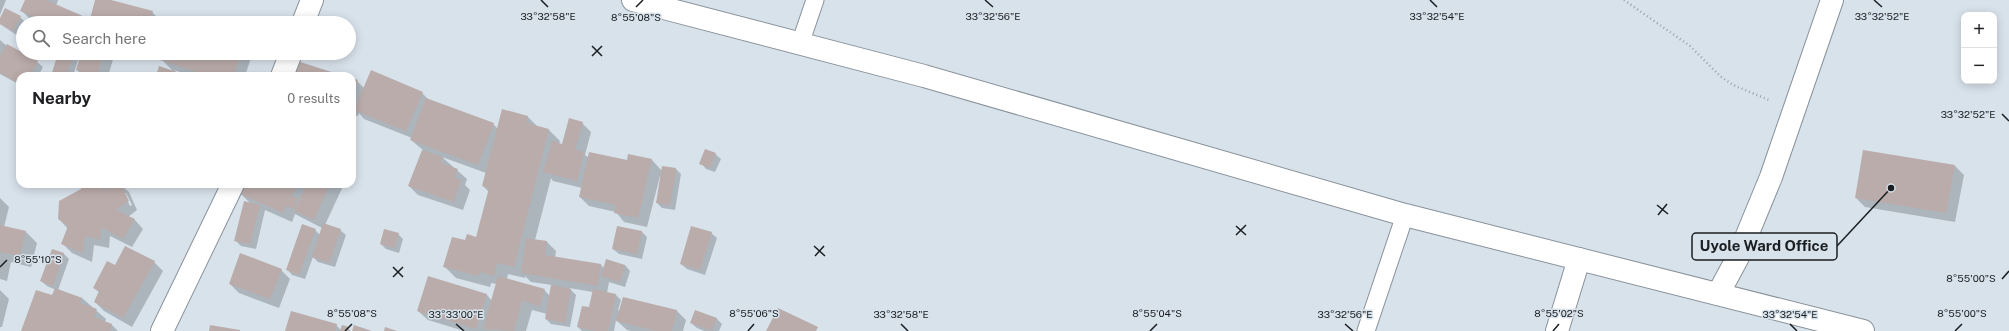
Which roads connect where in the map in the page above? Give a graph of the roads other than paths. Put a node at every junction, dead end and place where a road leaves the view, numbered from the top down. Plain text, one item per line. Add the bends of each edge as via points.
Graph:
1 (312, 0) edge
2 (633, 0) edge
3 (815, 0) edge
4 (1832, 0) edge
5 (306, 16) edge
6 (800, 44) junction
7 (288, 60) edge
8 (284, 72) edge
9 (231, 188) edge
10 (1405, 215) junction
11 (1579, 259) junction
12 (1718, 294) junction
13 (162, 331) edge
14 (1366, 331) edge
15 (1557, 331) edge
16 (1863, 331) edge

1 - 5 main road
2 - 6 main road
3 - 6 lane
4 - 12 main road via 1771,177 1738,257
6 - 10 main road via 924,76
7 - 8 main road
9 - 13 main road
10 - 11 main road
10 - 14 lane
11 - 12 main road
11 - 15 main road
12 - 16 main road

